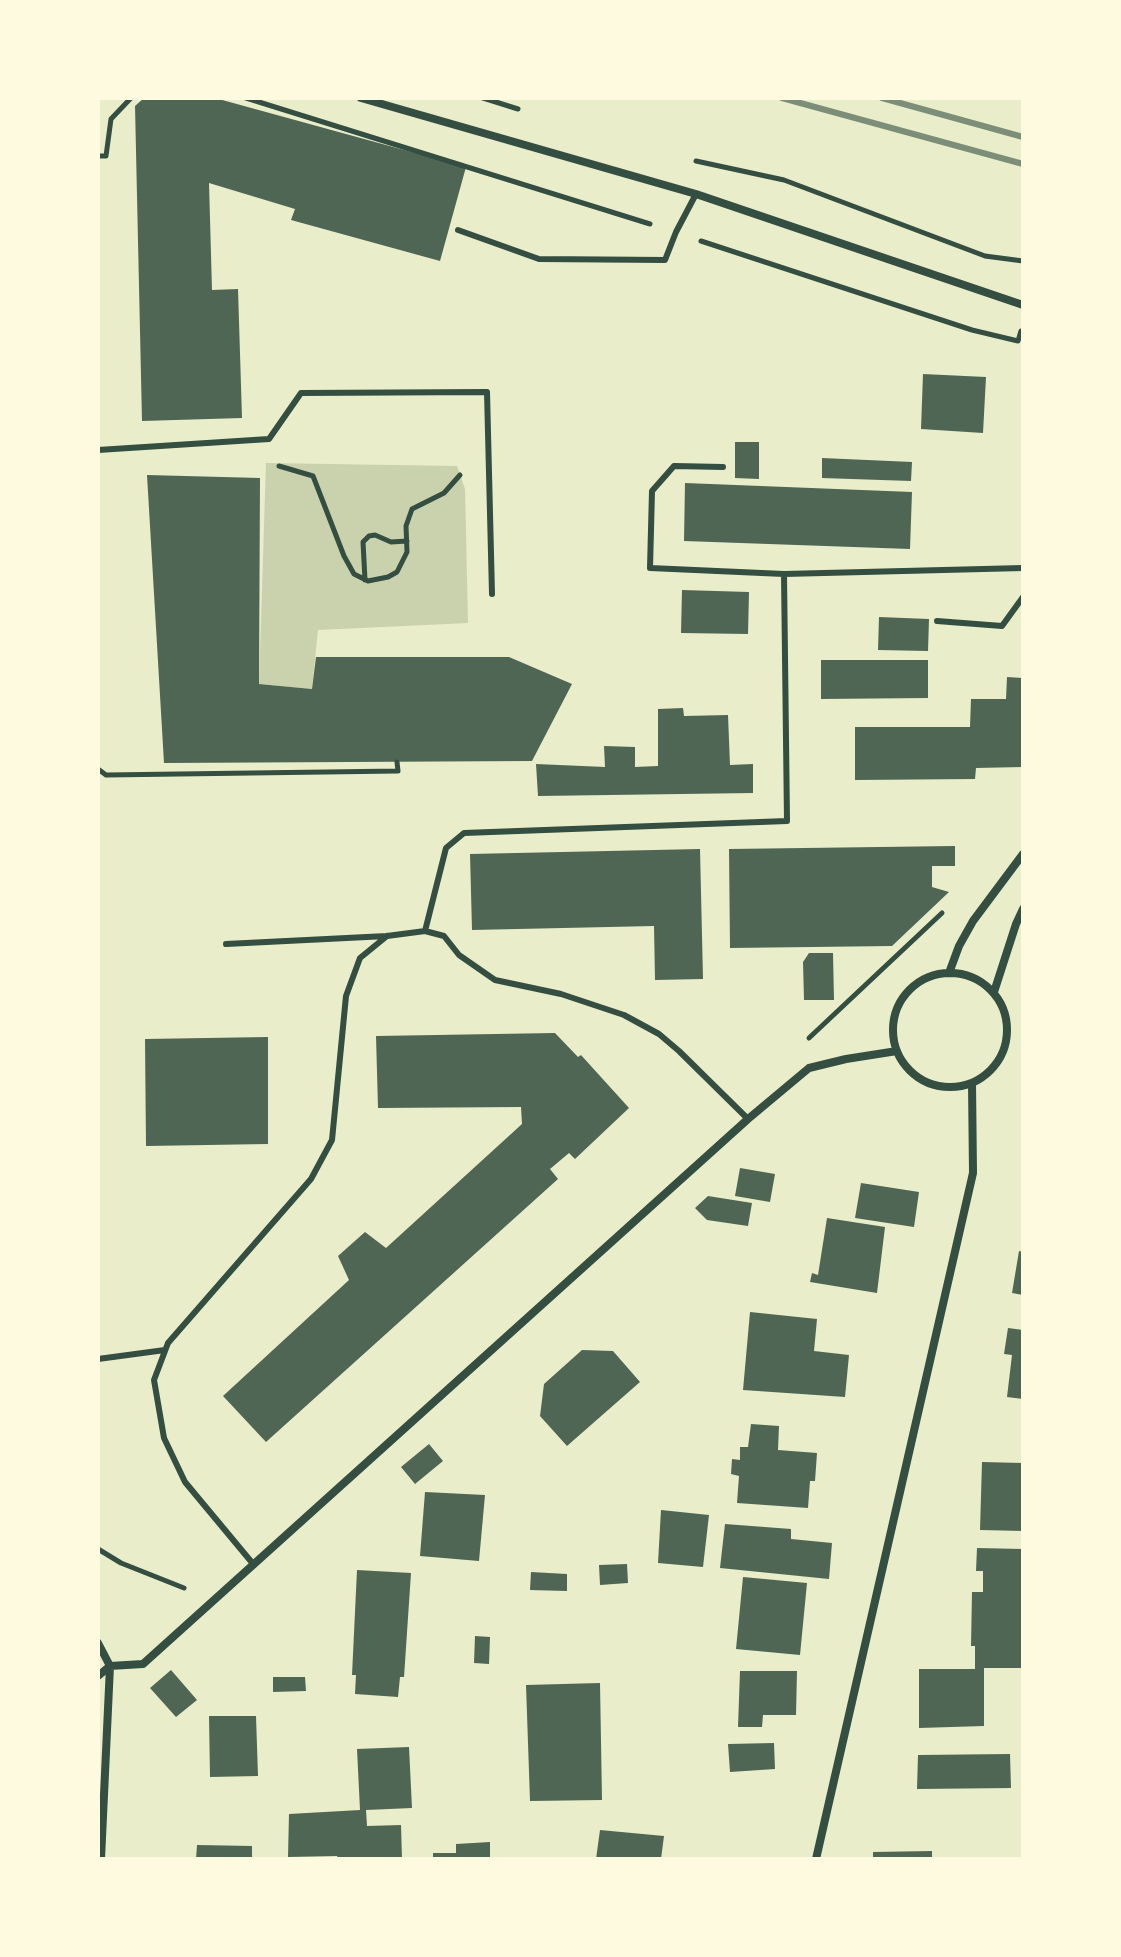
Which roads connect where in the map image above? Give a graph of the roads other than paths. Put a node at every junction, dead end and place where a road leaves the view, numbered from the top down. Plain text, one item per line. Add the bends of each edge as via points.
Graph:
1 (361, 98) edge
2 (696, 194) junction
3 (458, 230) dead end
4 (1023, 305) edge
5 (98, 450) edge
6 (723, 467) dead end
7 (1023, 568) edge
8 (784, 574) junction
9 (492, 594) dead end
10 (1023, 597) edge
11 (937, 621) dead end
12 (1023, 854) edge
13 (1023, 909) edge
14 (425, 931) junction
15 (387, 936) junction
16 (226, 944) dead end
17 (949, 973) junction
18 (994, 992) junction
19 (897, 1051) junction
20 (972, 1083) junction
21 (748, 1119) junction
22 (165, 1350) junction
23 (98, 1359) edge
24 (254, 1565) junction
25 (98, 1643) edge
26 (110, 1666) junction
27 (98, 1676) edge
28 (101, 1859) edge
29 (816, 1859) edge

1 - 2 street
2 - 3 lane via 665,260 539,259
2 - 4 street
5 - 9 lane via 269,439 301,393 487,392
6 - 8 lane via 674,466 652,491 650,568
7 - 8 lane
8 - 14 lane via 787,821 464,833 446,848
10 - 11 lane via 1002,626
12 - 17 street via 973,921
13 - 18 street
14 - 15 lane
14 - 21 lane via 444,936 459,955 495,980 561,994 624,1015 659,1034
15 - 16 lane
15 - 22 lane via 360,958 346,996 332,1140 311,1179
17 - 18 street via 970,976
17 - 19 street via 928,977 909,990 897,1008
18 - 20 street via 1008,1028 1004,1051 991,1070
19 - 20 street via 909,1070 928,1083 950,1088
19 - 21 street via 809,1068
20 - 29 street via 973,1173
21 - 24 street
22 - 23 lane
22 - 24 lane via 154,1380 164,1438 185,1482
24 - 26 street via 143,1664
25 - 26 street
26 - 27 street
26 - 28 street

